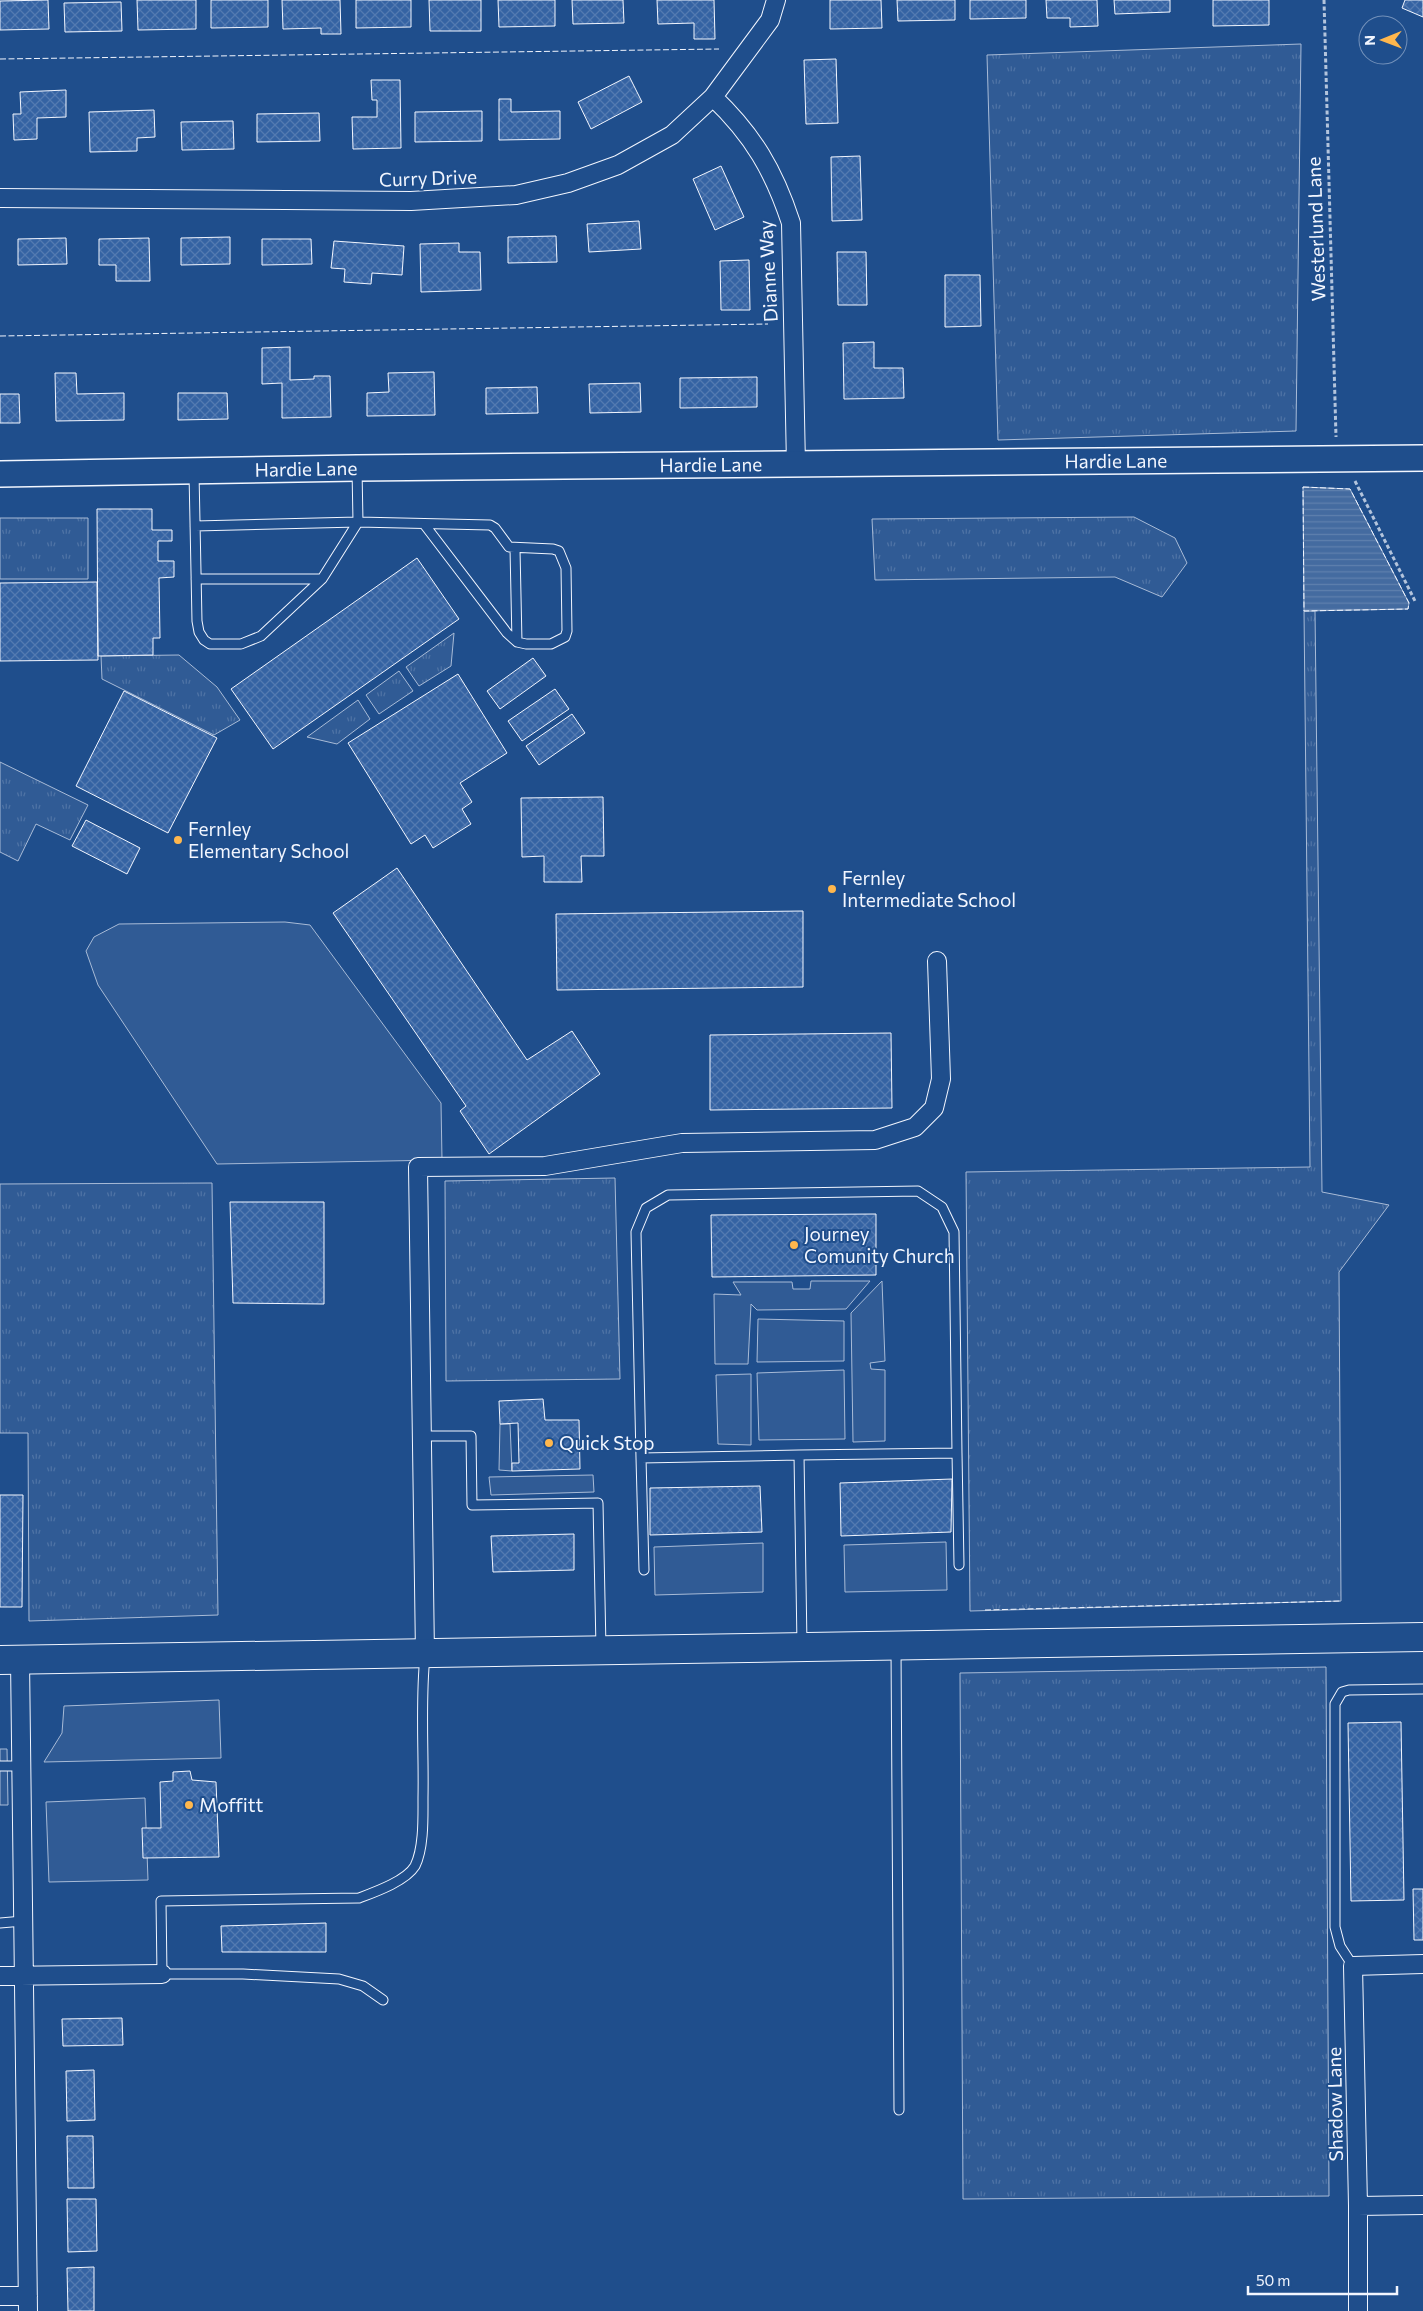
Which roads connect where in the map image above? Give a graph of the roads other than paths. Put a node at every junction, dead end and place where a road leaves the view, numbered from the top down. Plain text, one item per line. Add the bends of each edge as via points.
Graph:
1 (776, 0) edge
2 (713, 97) junction
3 (0, 198) edge
4 (1423, 458) edge
5 (796, 466) junction
6 (357, 468) junction
7 (194, 471) junction
8 (0, 474) edge
9 (358, 522) junction
10 (424, 524) junction
11 (195, 526) junction
12 (515, 549) junction
13 (322, 579) junction
14 (196, 580) junction
15 (517, 642) junction
16 (937, 962) dead end
17 (422, 1436) junction
18 (957, 1453) junction
19 (799, 1455) junction
20 (641, 1458) junction
21 (959, 1565) dead end
22 (644, 1570) dead end
23 (1423, 1638) edge
24 (896, 1646) junction
25 (802, 1647) junction
26 (601, 1651) junction
27 (425, 1654) junction
28 (10, 1660) edge
29 (1423, 1689) edge
30 (0, 1766) edge
31 (21, 1766) junction
32 (23, 1921) junction
33 (0, 1923) edge
34 (1423, 1964) edge
35 (1353, 1966) junction
36 (162, 1974) junction
37 (0, 1976) edge
38 (24, 1976) junction
39 (382, 2000) dead end
40 (899, 2110) dead end
41 (1423, 2205) edge
42 (1358, 2206) junction
43 (0, 2296) edge
44 (28, 2303) edge
45 (1358, 2311) edge

1 - 2 street, Curry Drive via 770,20
2 - 3 street, Curry Drive via 672,135 618,165 568,183 516,195 411,201
2 - 5 street, Dianne Way via 762,154 779,188 790,223
4 - 5 street, Hardie Lane
5 - 6 street, Hardie Lane
6 - 7 street, Hardie Lane
6 - 9 lane
7 - 8 street, Hardie Lane
7 - 11 lane
9 - 10 lane
9 - 11 lane
9 - 13 lane
10 - 12 lane via 490,525 509,547
10 - 15 lane
11 - 14 lane
12 - 15 lane
12 - 15 lane via 559,551 566,568 565,637 551,644
13 - 14 lane
13 - 14 lane via 261,636 252,641 221,646 210,644 199,632
16 - 17 street via 941,1078 934,1108 915,1127 875,1140 682,1143 545,1166 418,1167
17 - 26 lane via 471,1436 472,1505 598,1503
17 - 27 street
18 - 19 lane
18 - 20 lane via 954,1232 942,1207 918,1191 899,1191 668,1195 646,1208 636,1232
18 - 21 lane
19 - 20 lane
19 - 25 lane
20 - 22 lane
23 - 24 main road
24 - 25 main road
24 - 40 lane
25 - 26 main road
26 - 27 main road
27 - 28 main road
27 - 36 lane via 422,1835 415,1866 390,1887 359,1898 161,1901
28 - 31 street
29 - 35 lane via 1349,1690 1342,1692 1335,1704 1335,1927 1340,1946
30 - 31 lane
31 - 32 street
32 - 33 lane
32 - 38 street
34 - 35 street
35 - 42 street, Shadow Lane
36 - 38 street
36 - 39 lane via 340,1979 363,1986
37 - 38 street
38 - 44 street
41 - 42 street
42 - 45 street, Shadow Lane
43 - 44 street

